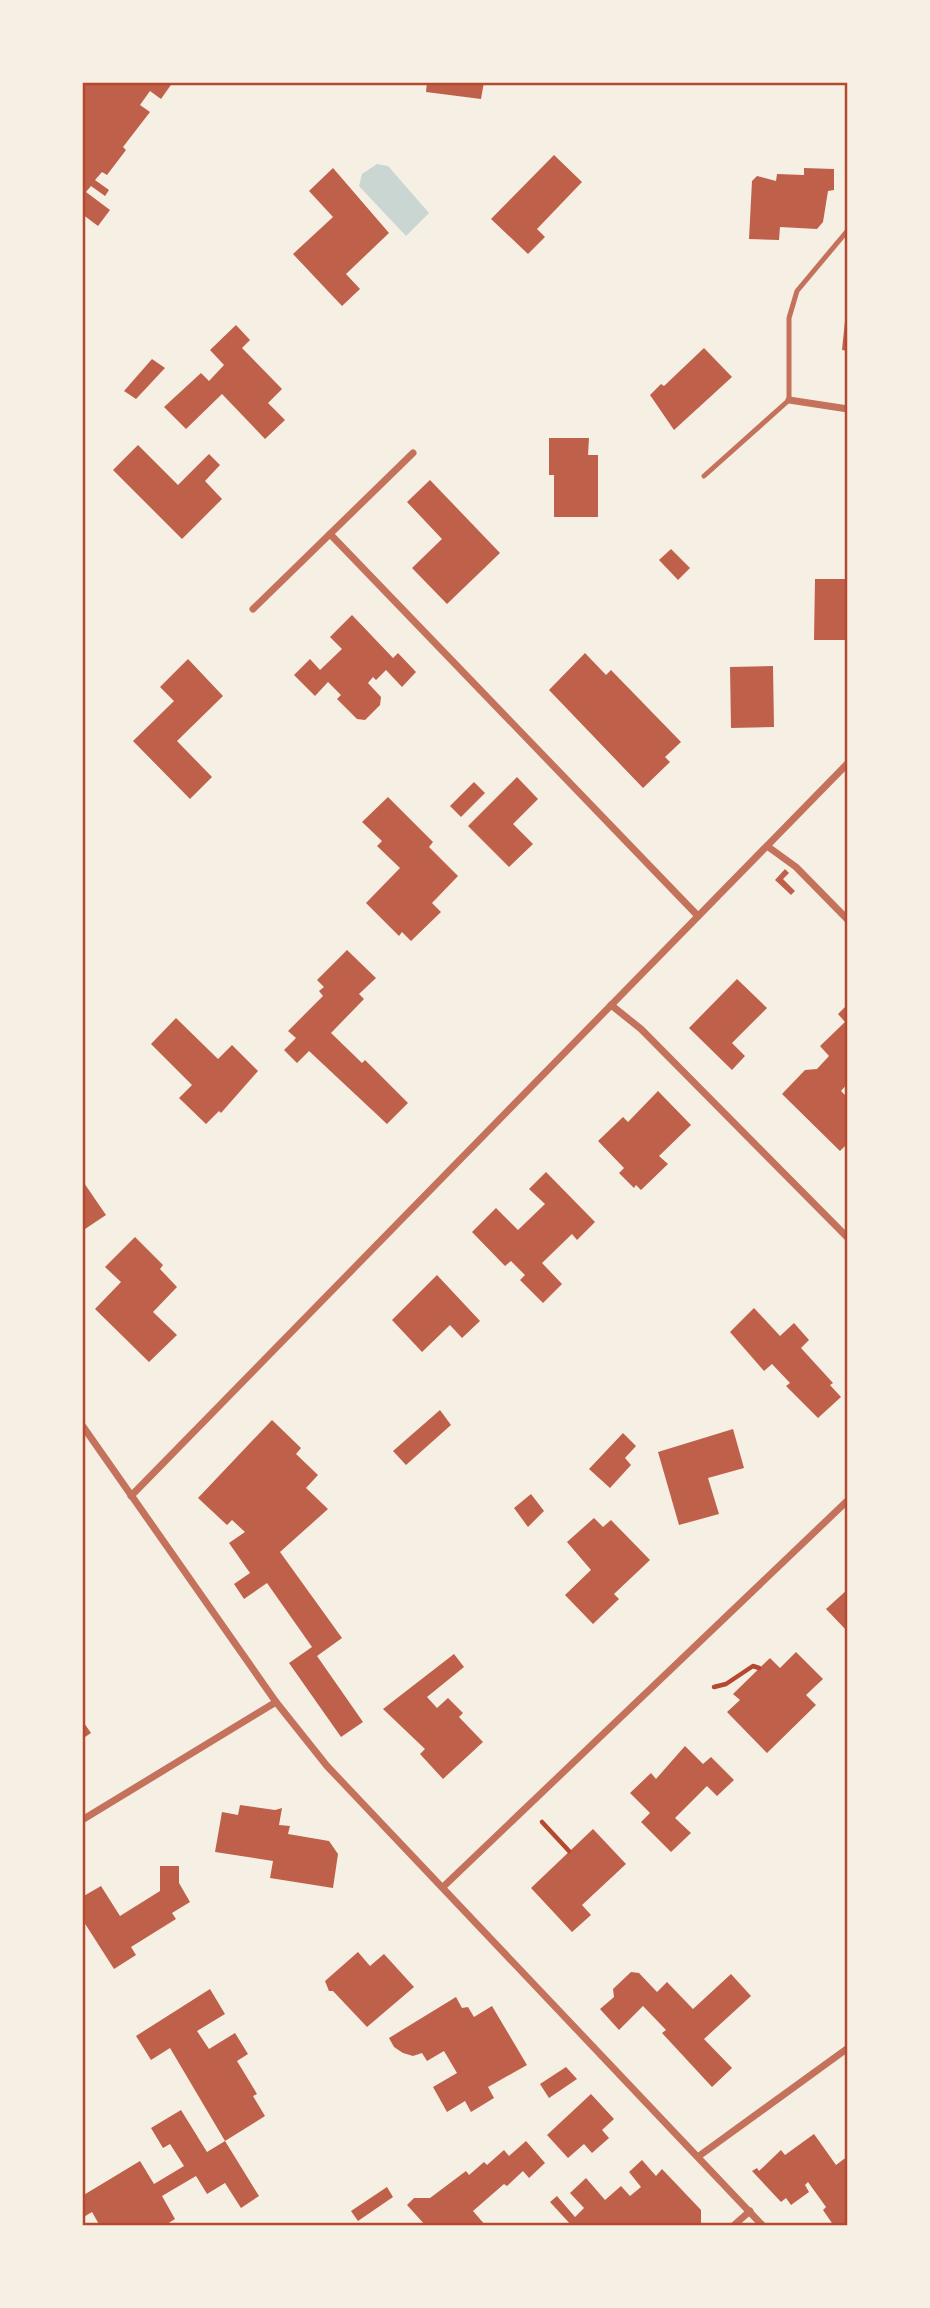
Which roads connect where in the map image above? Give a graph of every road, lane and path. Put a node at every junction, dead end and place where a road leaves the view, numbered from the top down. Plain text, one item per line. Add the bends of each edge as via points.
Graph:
1 (848, 230) edge
2 (789, 400) junction
3 (848, 409) edge
4 (413, 453) dead end
5 (704, 476) dead end
6 (330, 534) junction
7 (253, 609) dead end
8 (848, 763) edge
9 (767, 845) junction
10 (698, 916) junction
11 (848, 920) edge
12 (611, 1005) junction
13 (848, 1238) edge
14 (82, 1425) edge
15 (131, 1496) junction
16 (846, 1502) dead end
17 (759, 1668) dead end
18 (714, 1687) dead end
19 (276, 1702) junction
20 (524, 1809) junction
21 (82, 1821) edge
22 (569, 1852) dead end
23 (443, 1887) junction
24 (848, 2048) edge
25 (699, 2156) junction
26 (750, 2211) junction
27 (733, 2226) edge
28 (763, 2226) edge

1 - 2 lane via 796,291 789,318
2 - 3 street
2 - 5 lane
4 - 6 street
6 - 7 street
6 - 10 street
8 - 9 street
9 - 10 street
9 - 11 street via 796,867
10 - 12 street
12 - 13 street via 641,1029
12 - 15 street
14 - 15 street
15 - 19 street
16 - 20 street
17 - 18 path via 753,1666
19 - 21 street
19 - 23 street via 327,1766
20 - 22 path
20 - 23 street
23 - 25 street
24 - 25 street
25 - 26 street
26 - 27 street
26 - 28 street

